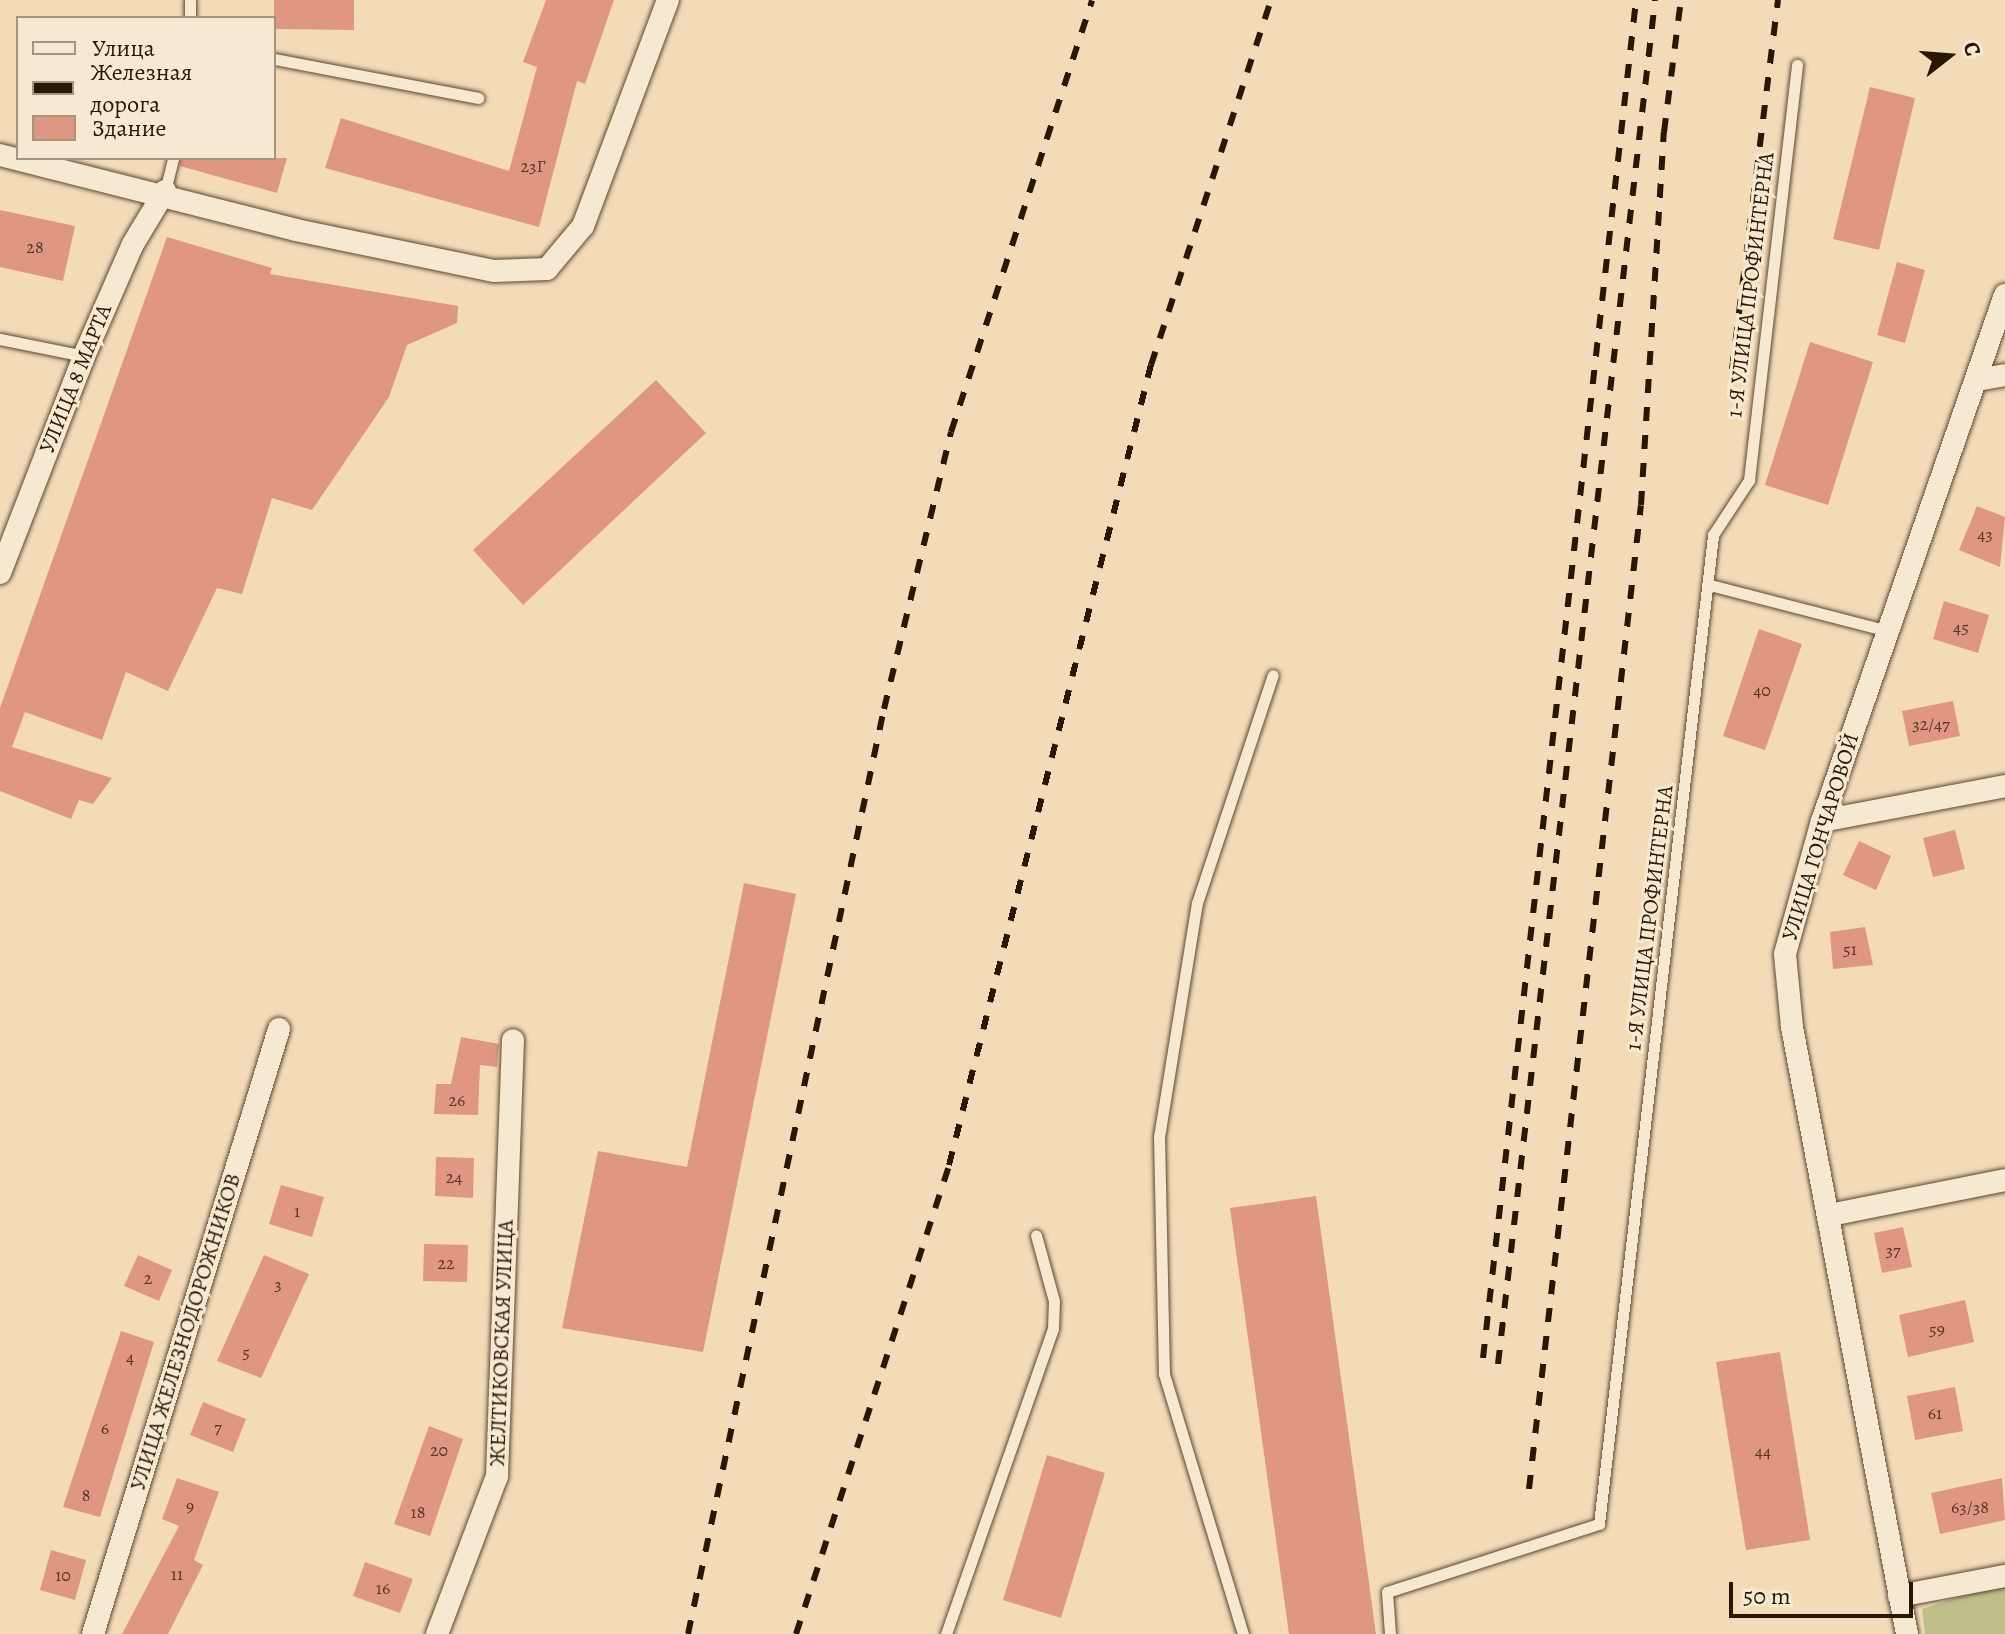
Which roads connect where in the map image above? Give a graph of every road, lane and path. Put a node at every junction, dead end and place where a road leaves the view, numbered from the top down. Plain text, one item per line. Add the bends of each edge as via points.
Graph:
1 (668, 0) edge
2 (276, 59) edge
3 (1797, 65) dead end
4 (478, 98) dead end
5 (23, 160) edge
6 (173, 160) edge
7 (165, 191) junction
8 (2005, 295) edge
9 (0, 339) edge
10 (84, 356) junction
11 (2005, 375) edge
12 (1977, 380) junction
13 (0, 573) edge
14 (1710, 585) junction
15 (1888, 631) junction
16 (1273, 675) dead end
17 (2005, 786) edge
18 (1822, 821) junction
19 (279, 1029) dead end
20 (513, 1040) dead end
21 (2005, 1180) edge
22 (1830, 1215) junction
23 (1036, 1235) dead end
24 (2005, 1576) edge
25 (1899, 1596) junction
26 (93, 1634) edge
27 (437, 1634) edge
28 (946, 1634) edge
29 (1243, 1634) edge
30 (1390, 1634) edge
31 (1907, 1634) edge

1 - 7 street via 583,226 547,269 494,271 296,230
2 - 4 lane
3 - 14 lane, 1-Я УЛИЦА ПРОФИНТЕРНА via 1749,480 1713,535
5 - 7 street
6 - 7 lane
7 - 10 street, УЛИЦА 8 МАРТА
8 - 12 street, УЛИЦА ГОНЧАРОВОЙ
9 - 10 lane
10 - 13 street, УЛИЦА 8 МАРТА
11 - 12 street
12 - 15 street, УЛИЦА ГОНЧАРОВОЙ
14 - 15 lane
14 - 30 lane, 1-Я УЛИЦА ПРОФИНТЕРНА via 1599,1524 1387,1592
15 - 18 street, УЛИЦА ГОНЧАРОВОЙ
16 - 29 lane via 1197,903 1159,1137 1164,1374
17 - 18 street
18 - 22 street, УЛИЦА ГОНЧАРОВОЙ via 1785,954 1792,1027
19 - 26 street, УЛИЦА ЖЕЛЕЗНОДОРОЖНИКОВ
20 - 27 street, ЖЕЛТИКОВСКАЯ УЛИЦА via 497,1476
21 - 22 street
22 - 25 street, УЛИЦА ГОНЧАРОВОЙ
23 - 28 lane via 1054,1301 1053,1329
24 - 25 street
25 - 31 street, УЛИЦА ГОНЧАРОВОЙ

